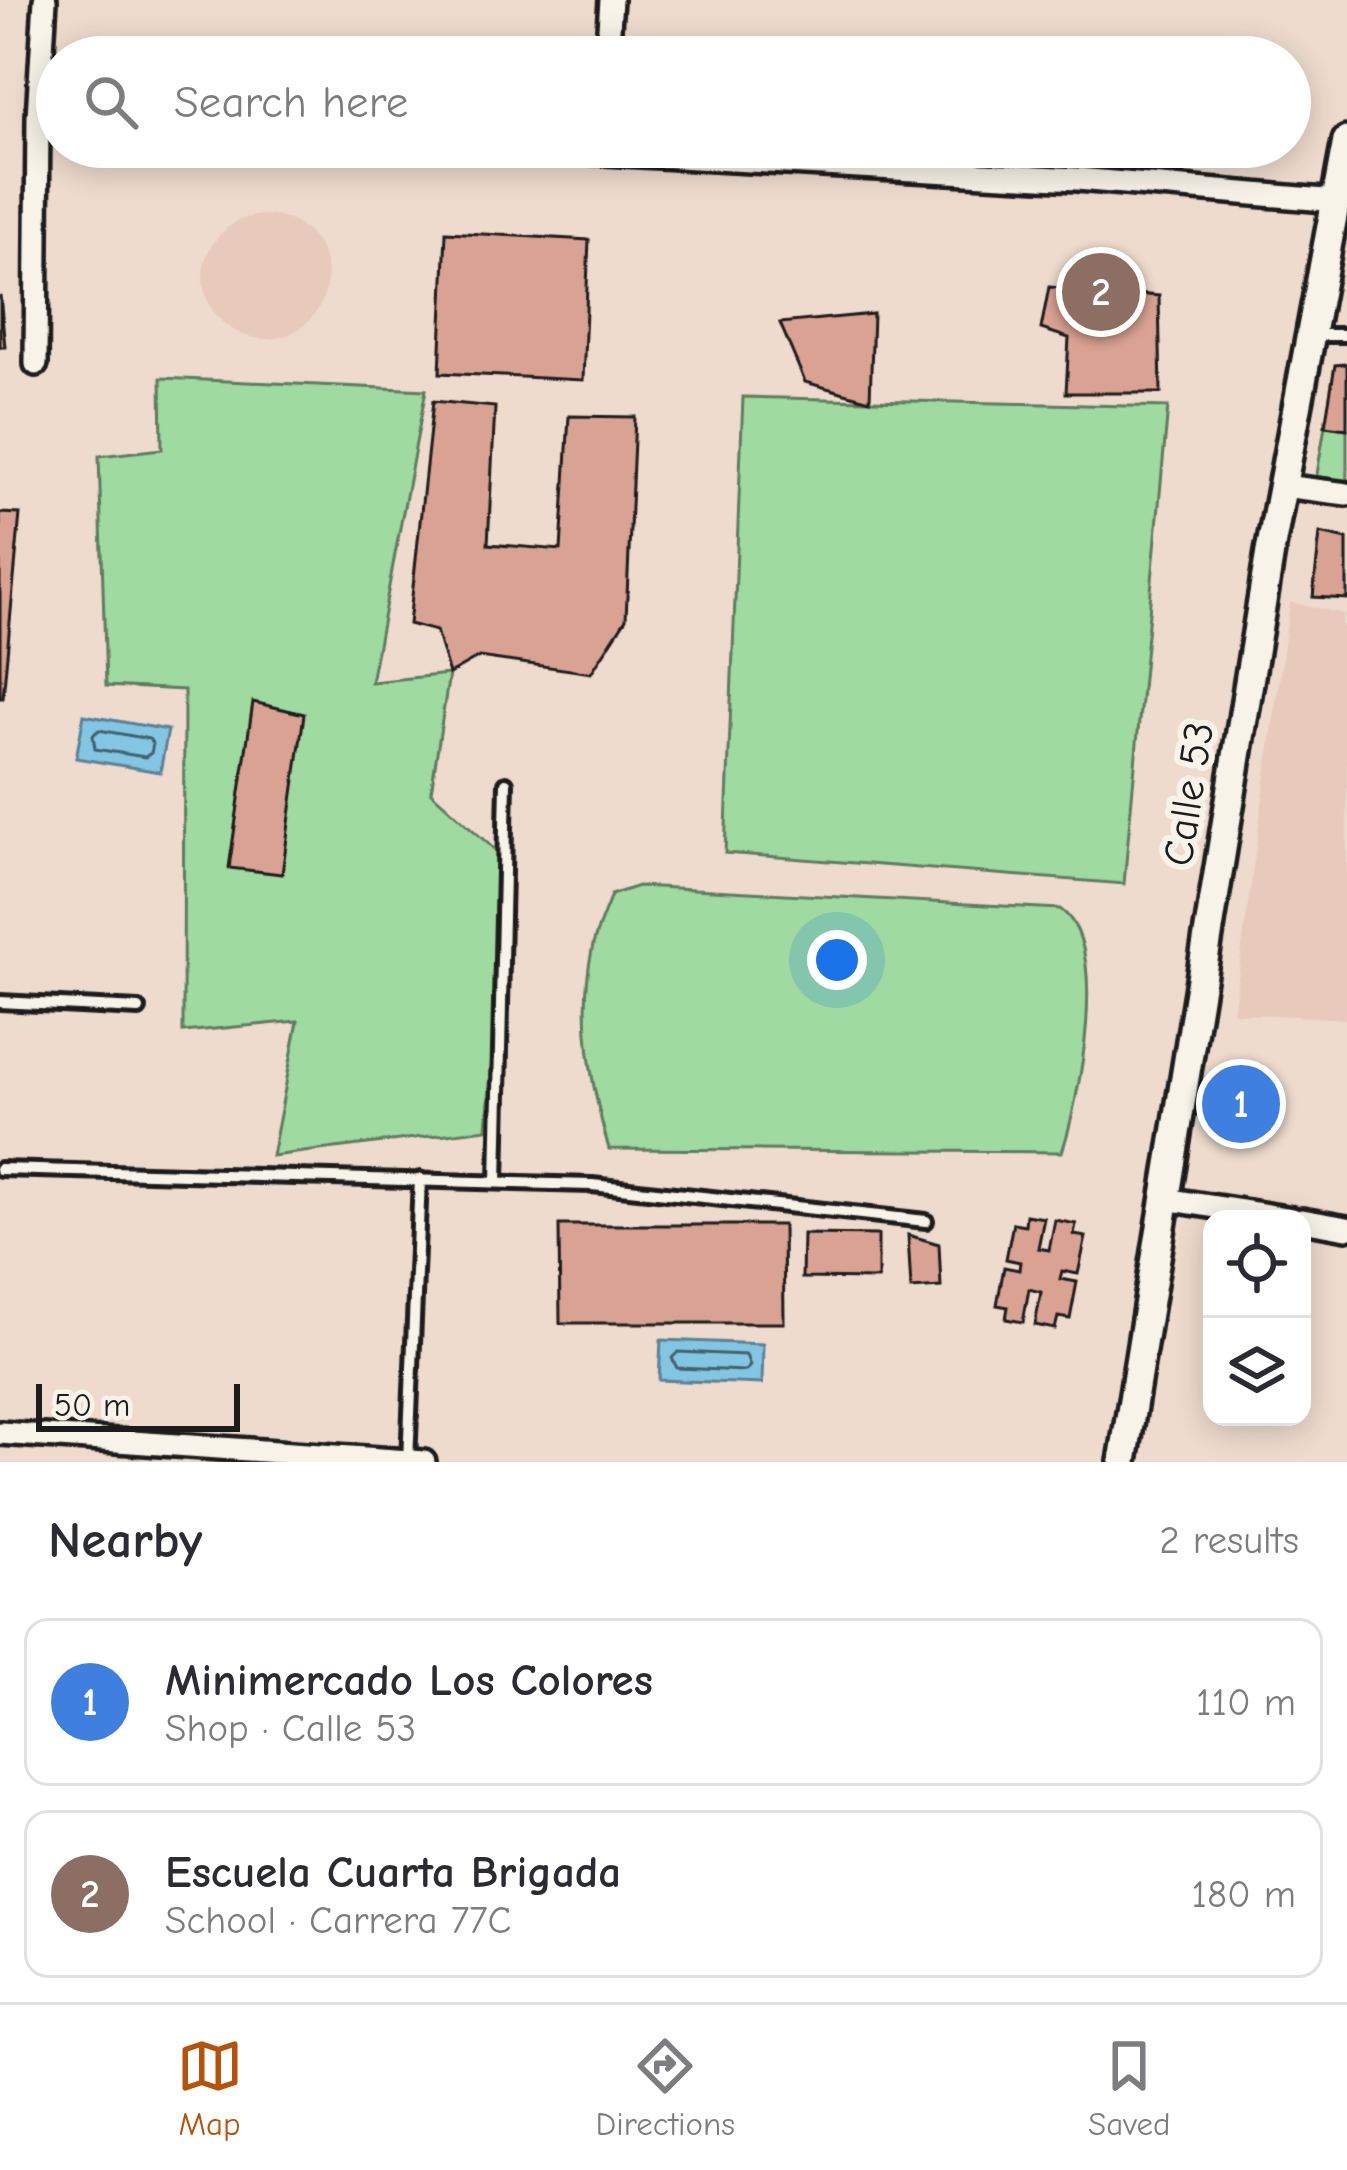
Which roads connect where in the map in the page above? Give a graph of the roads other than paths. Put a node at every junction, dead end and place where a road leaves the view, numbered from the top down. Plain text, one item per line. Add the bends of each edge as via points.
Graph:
1 (45, 0) edge
2 (611, 0) edge
3 (46, 36) edge
4 (609, 36) edge
5 (1347, 141) edge
6 (45, 168) edge
7 (890, 168) edge
8 (1342, 183) edge
9 (1308, 334) junction
10 (1347, 335) edge
11 (36, 364) dead end
12 (1283, 486) junction
13 (1347, 494) edge
14 (506, 783) dead end
15 (0, 1002) edge
16 (139, 1010) dead end
17 (0, 1169) edge
18 (420, 1179) junction
19 (497, 1182) junction
20 (1165, 1198) junction
21 (1238, 1210) edge
22 (926, 1221) dead end
23 (1311, 1222) edge
24 (1347, 1228) edge
25 (0, 1433) edge
26 (218, 1455) edge
27 (259, 1456) edge
28 (408, 1461) edge
29 (424, 1462) edge
30 (1123, 1462) edge

1 - 3 street
2 - 4 street
5 - 8 street, Calle 53
6 - 11 street
7 - 8 street
8 - 9 street, Calle 53
9 - 10 lane
9 - 12 street, Calle 53
12 - 13 street
12 - 20 street, Calle 53
14 - 19 lane
15 - 16 lane
17 - 18 lane
18 - 19 lane
18 - 28 lane
19 - 22 lane
20 - 21 street
20 - 30 street, Calle 53
23 - 24 street
25 - 26 street
26 - 27 street
27 - 28 street
28 - 29 street

